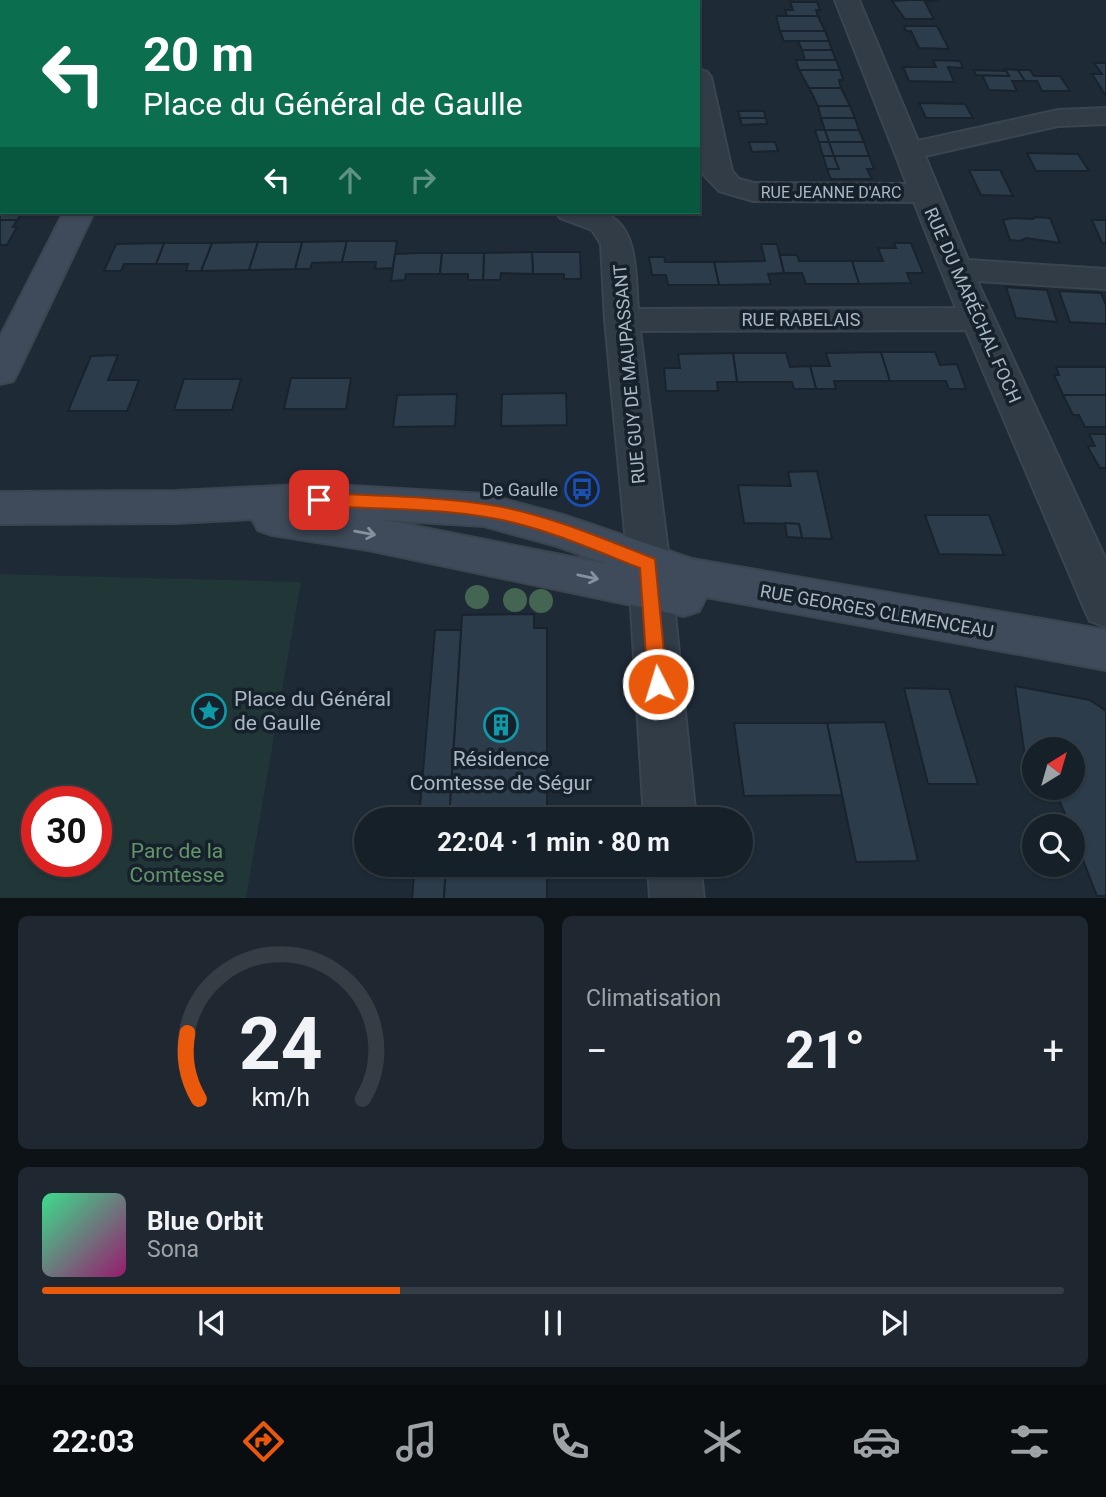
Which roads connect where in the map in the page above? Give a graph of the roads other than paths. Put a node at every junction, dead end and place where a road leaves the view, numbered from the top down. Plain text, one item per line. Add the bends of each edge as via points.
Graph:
1 (847, 0) edge
2 (700, 87) edge
3 (1106, 116) edge
4 (907, 152) junction
5 (924, 193) junction
6 (78, 214) edge
7 (576, 214) edge
8 (956, 269) junction
9 (1106, 279) edge
10 (979, 319) junction
11 (622, 320) junction
12 (0, 372) edge
13 (0, 508) edge
14 (650, 577) junction
15 (1106, 608) edge
16 (1106, 650) edge
17 (1106, 672) edge
18 (669, 807) edge
19 (675, 877) edge
20 (677, 898) edge

1 - 4 street, RUE DU MARÉCHAL FOCH
2 - 5 street, RUE JEANNE D'ARC via 718,174 729,185 753,192
3 - 4 street via 1058,118
4 - 5 street, RUE DU MARÉCHAL FOCH
5 - 8 street, RUE DU MARÉCHAL FOCH
6 - 12 street
7 - 11 street, RUE GUY DE MAUPASSANT via 603,224 615,237
8 - 9 street
8 - 10 street, RUE DU MARÉCHAL FOCH
10 - 11 street, RUE RABELAIS
10 - 15 street, RUE DU MARÉCHAL FOCH
11 - 14 street, RUE GUY DE MAUPASSANT
13 - 14 street via 176,507
14 - 16 street, RUE GEORGES CLEMENCEAU via 691,577
14 - 17 street, RUE GEORGES CLEMENCEAU via 789,618
14 - 18 street, RUE GUY DE MAUPASSANT
19 - 20 street

